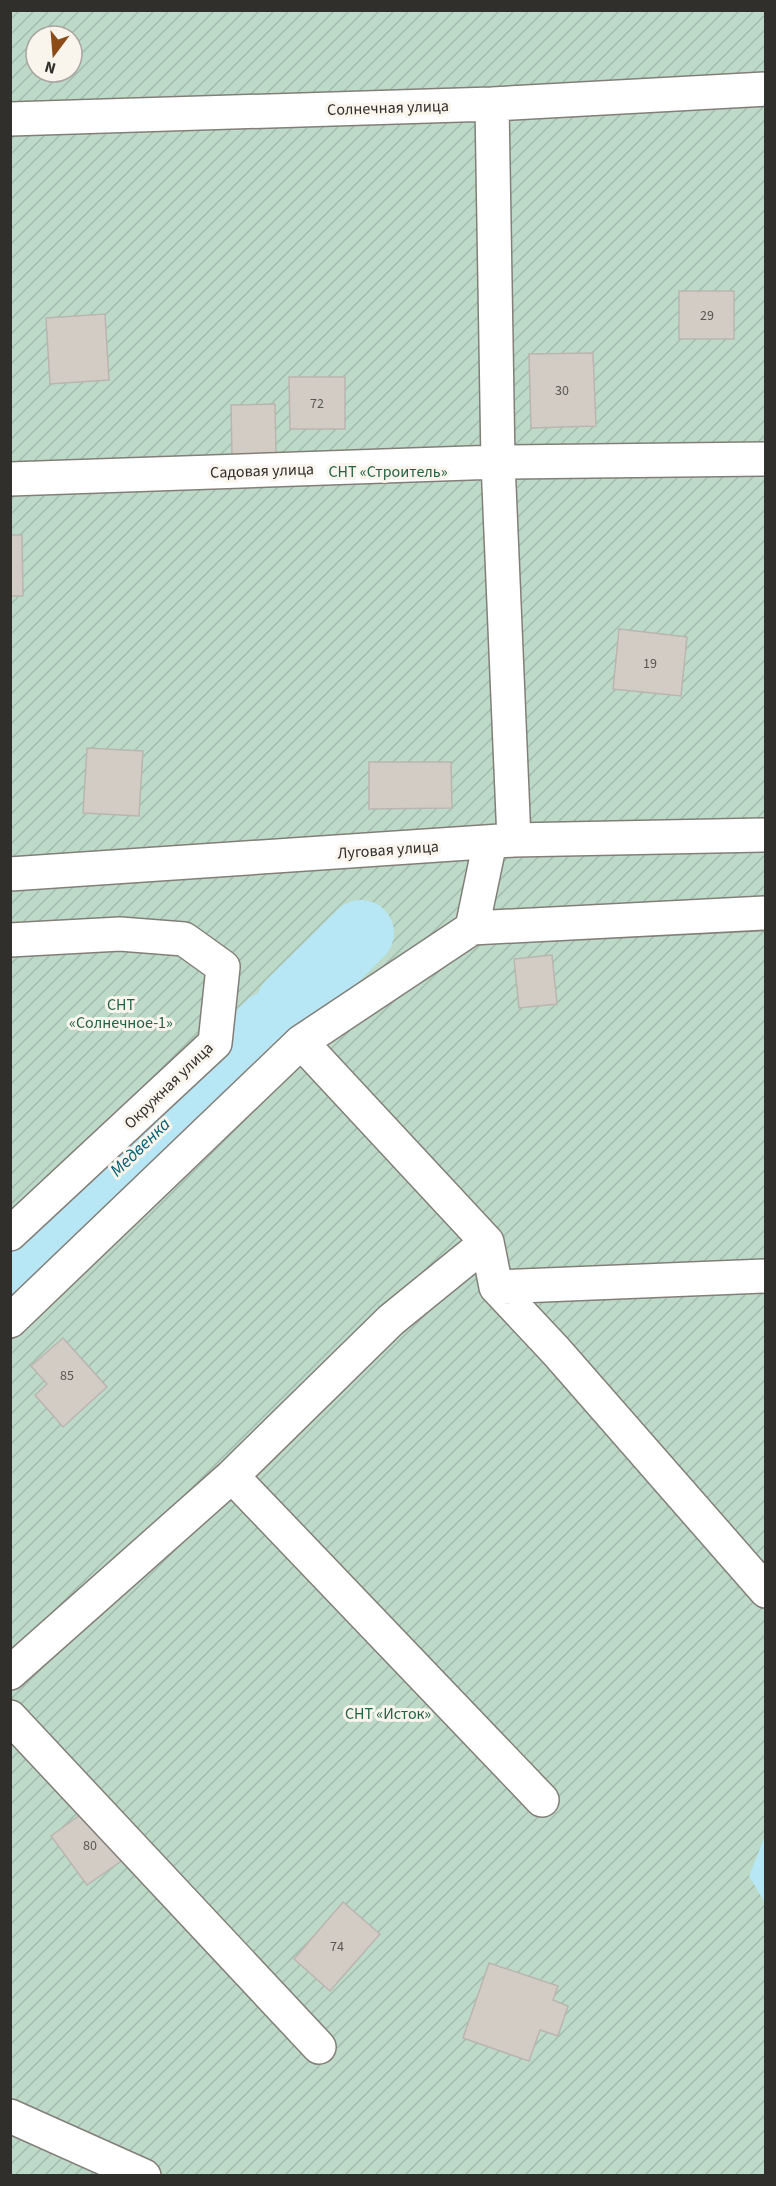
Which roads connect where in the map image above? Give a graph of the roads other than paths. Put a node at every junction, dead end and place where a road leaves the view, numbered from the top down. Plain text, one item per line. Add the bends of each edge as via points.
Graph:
1 (765, 90) edge
2 (492, 104) junction
3 (10, 119) edge
4 (765, 459) edge
5 (498, 462) junction
6 (10, 479) edge
7 (765, 835) edge
8 (502, 841) junction
9 (10, 874) edge
10 (765, 914) edge
11 (472, 928) junction
12 (10, 940) edge
13 (301, 1042) junction
14 (10, 1234) edge
15 (487, 1242) junction
16 (765, 1276) edge
17 (496, 1287) junction
18 (10, 1321) edge
19 (232, 1476) junction
20 (765, 1591) edge
21 (10, 1673) edge
22 (10, 1717) edge
23 (542, 1800) dead end
24 (320, 2047) dead end
25 (10, 2116) edge
26 (144, 2175) edge

1 - 2 street, Солнечная улица
2 - 3 street, Солнечная улица
2 - 5 street
4 - 5 street, Садовая улица
5 - 6 street, Садовая улица
5 - 8 street
7 - 8 street, Луговая улица
8 - 9 street, Луговая улица
8 - 11 street
10 - 11 street
11 - 13 street
12 - 14 street, Окружная улица via 120,934 184,939 223,967 215,1043
13 - 15 street
13 - 18 street
15 - 17 street
15 - 19 street via 391,1320
16 - 17 street
17 - 20 street
19 - 21 street
19 - 23 street
22 - 24 street
25 - 26 street

